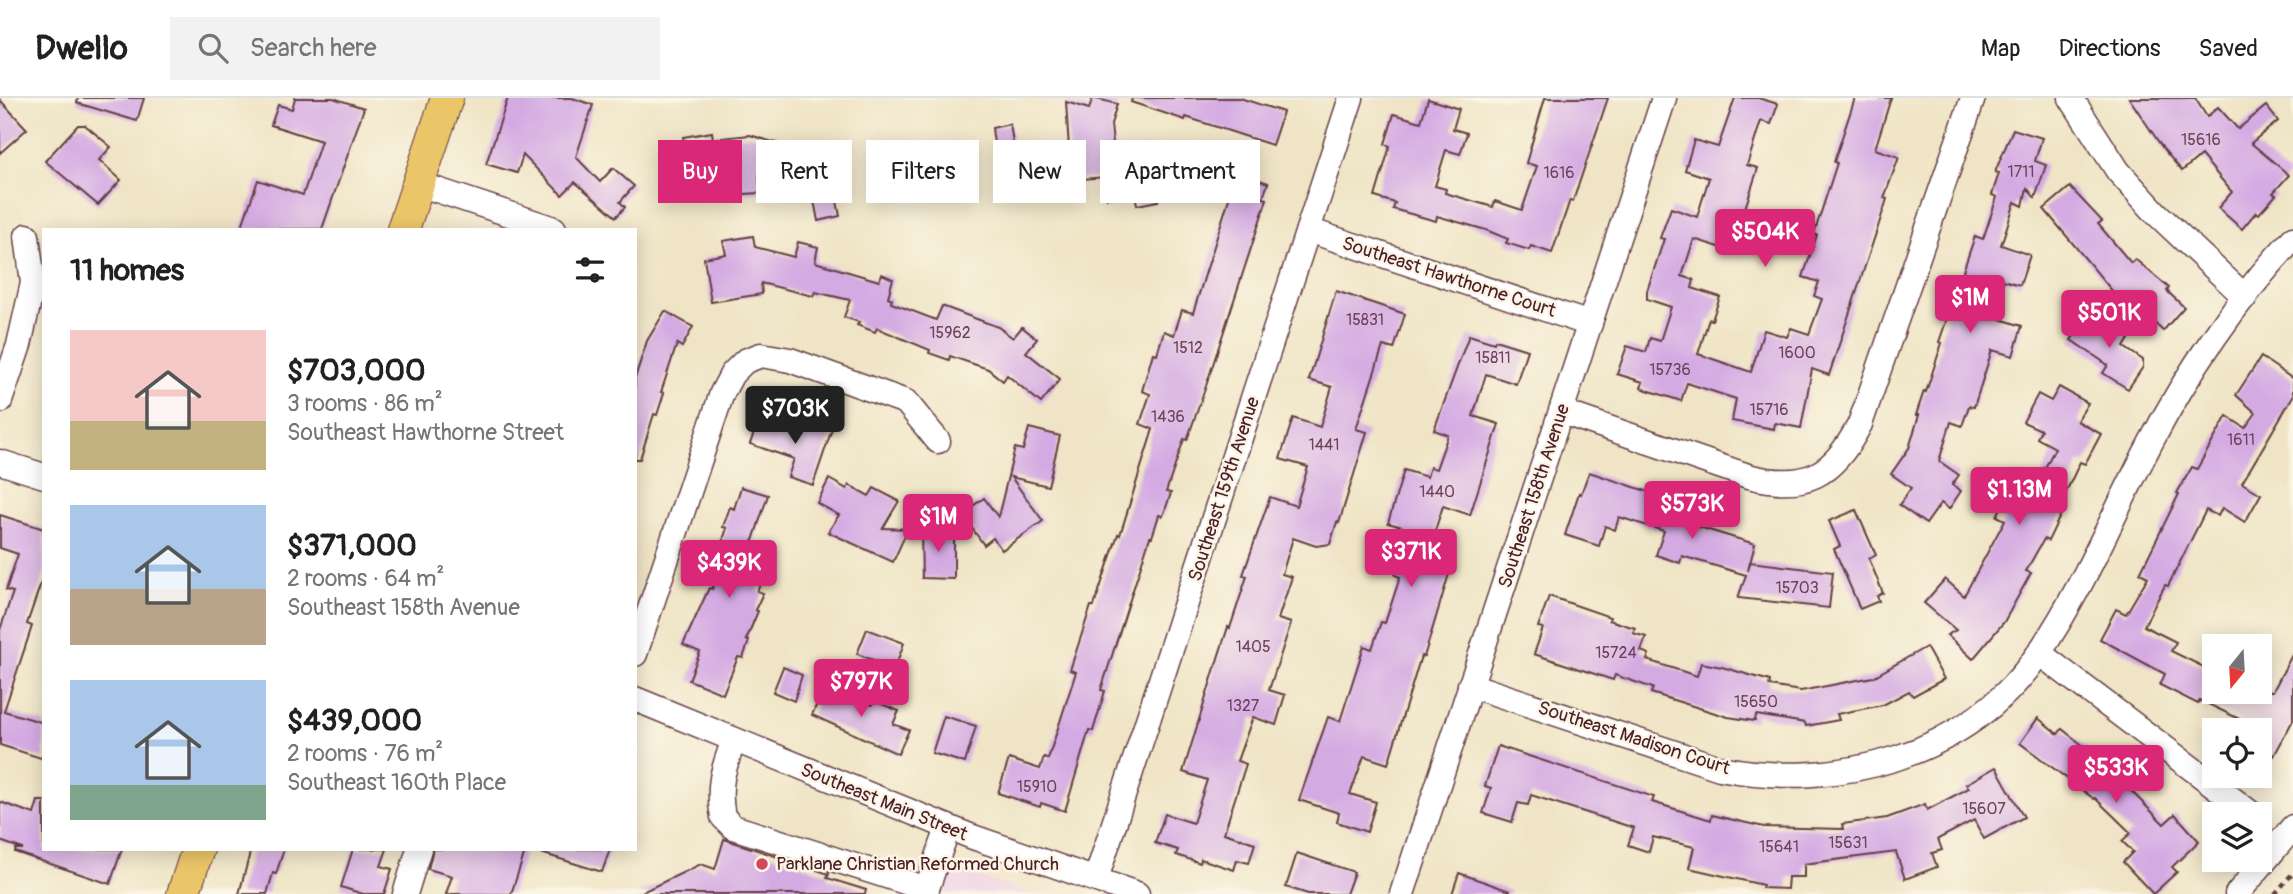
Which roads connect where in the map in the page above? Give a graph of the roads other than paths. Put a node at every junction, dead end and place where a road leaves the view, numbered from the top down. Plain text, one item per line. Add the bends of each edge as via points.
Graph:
1 (447, 98) edge
2 (1350, 98) edge
3 (1664, 98) edge
4 (1973, 98) edge
5 (2071, 98) edge
6 (419, 184) junction
7 (403, 228) edge
8 (551, 228) edge
9 (1308, 230) junction
10 (27, 236) dead end
11 (2293, 239) edge
12 (2245, 297) junction
13 (1590, 324) junction
14 (0, 401) edge
15 (1562, 412) junction
16 (938, 441) dead end
17 (0, 463) edge
18 (42, 476) edge
19 (637, 648) edge
20 (2039, 653) junction
21 (1471, 685) junction
22 (637, 700) edge
23 (734, 740) junction
24 (2236, 802) edge
25 (2272, 825) edge
26 (948, 828) junction
27 (2289, 833) edge
28 (197, 851) edge
29 (418, 851) edge
30 (1096, 879) junction
31 (926, 892) edge
32 (183, 894) edge
33 (405, 894) edge
34 (1137, 894) edge
35 (1402, 894) edge
36 (2237, 894) edge

1 - 6 main road
2 - 9 street, Southeast 159th Avenue
3 - 13 street, Southeast 158th Avenue
4 - 15 street via 1856,432 1846,450 1825,470 1799,481 1773,482
5 - 12 street via 2118,171
6 - 7 main road
6 - 8 street
9 - 13 street, Southeast Hawthorne Court
9 - 30 street, Southeast 159th Avenue
10 - 14 street via 33,283
11 - 12 street, Southeast Madison Court
12 - 20 street, Southeast Madison Court via 2216,335 2152,440 2088,569
13 - 15 street, Southeast 158th Avenue
15 - 21 street, Southeast 158th Avenue
16 - 19 street via 906,402 790,360 761,355 745,360 722,393
17 - 18 street
20 - 21 street, Southeast Madison Court via 1998,699 1930,744 1854,771 1801,777 1720,768
20 - 24 street
21 - 35 street, Southeast 158th Avenue
22 - 23 street, Southeast Main Street
23 - 26 street, Southeast Main Street
23 - 31 street via 720,787 723,817 733,827
25 - 27 street
26 - 30 street, Southeast Main Street
26 - 31 street
27 - 36 street
28 - 32 main road
29 - 33 street
30 - 34 street, Southeast Main Street

